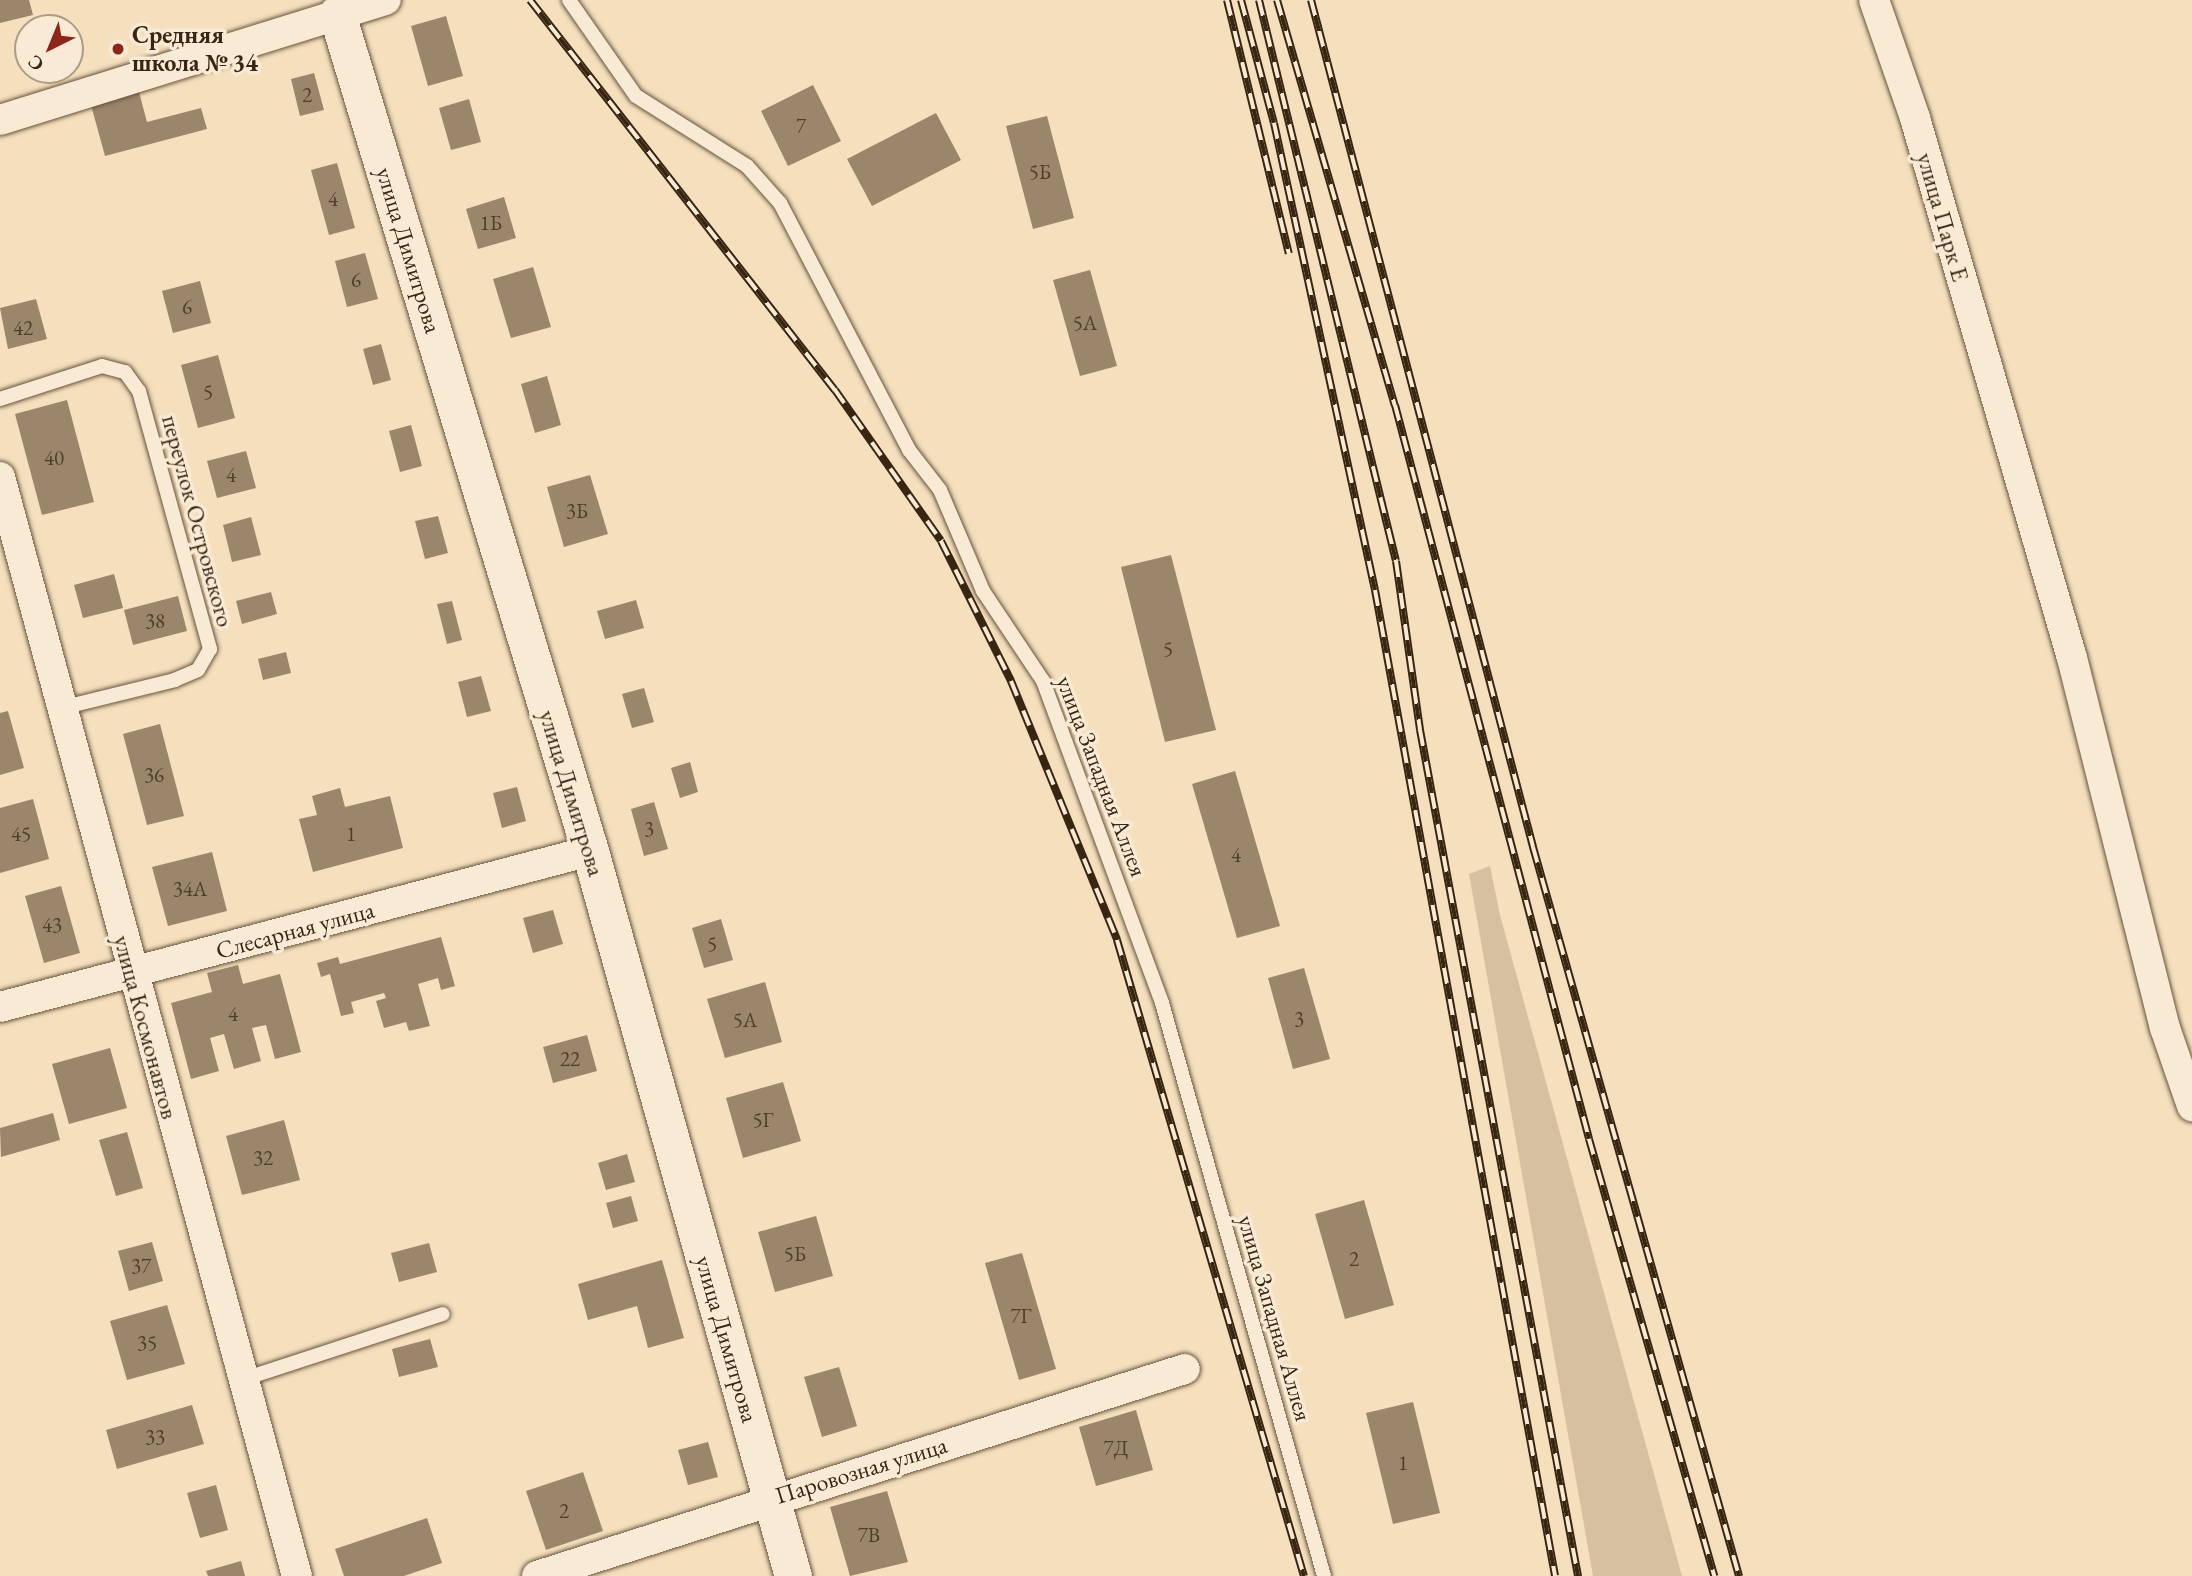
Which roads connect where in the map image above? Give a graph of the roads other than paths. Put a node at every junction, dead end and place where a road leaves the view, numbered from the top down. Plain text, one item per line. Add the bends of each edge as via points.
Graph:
1 (386, 0) edge
2 (569, 0) edge
3 (1874, 0) edge
4 (335, 7) edge
5 (0, 120) edge
6 (0, 399) edge
7 (2, 492) edge
8 (59, 709) junction
9 (590, 850) junction
10 (131, 974) junction
11 (0, 1007) edge
12 (2192, 1106) edge
13 (443, 1314) dead end
14 (1185, 1369) dead end
15 (244, 1379) junction
16 (772, 1498) junction
17 (297, 1576) edge
18 (537, 1576) edge
19 (793, 1576) edge
20 (1324, 1576) edge

1 - 4 street
2 - 20 lane, улица Западная Аллея via 636,96 747,166 780,204 909,450 940,491 983,591 1043,681 1162,1003
3 - 12 street, улица Парк Е via 1915,118 2072,657 2165,1028
4 - 5 street
4 - 9 street, улица Димитрова
6 - 8 lane, переулок Островского via 102,366 125,372 139,391 210,649 198,670 175,680
7 - 8 street, улица Космонавтов
8 - 10 street, улица Космонавтов
9 - 10 street, Слесарная улица
9 - 16 street, улица Димитрова
10 - 11 street, Слесарная улица
10 - 15 street, улица Космонавтов
13 - 15 lane
14 - 16 street, Паровозная улица
15 - 17 street, улица Космонавтов
16 - 18 street, Паровозная улица
16 - 19 street, улица Димитрова

